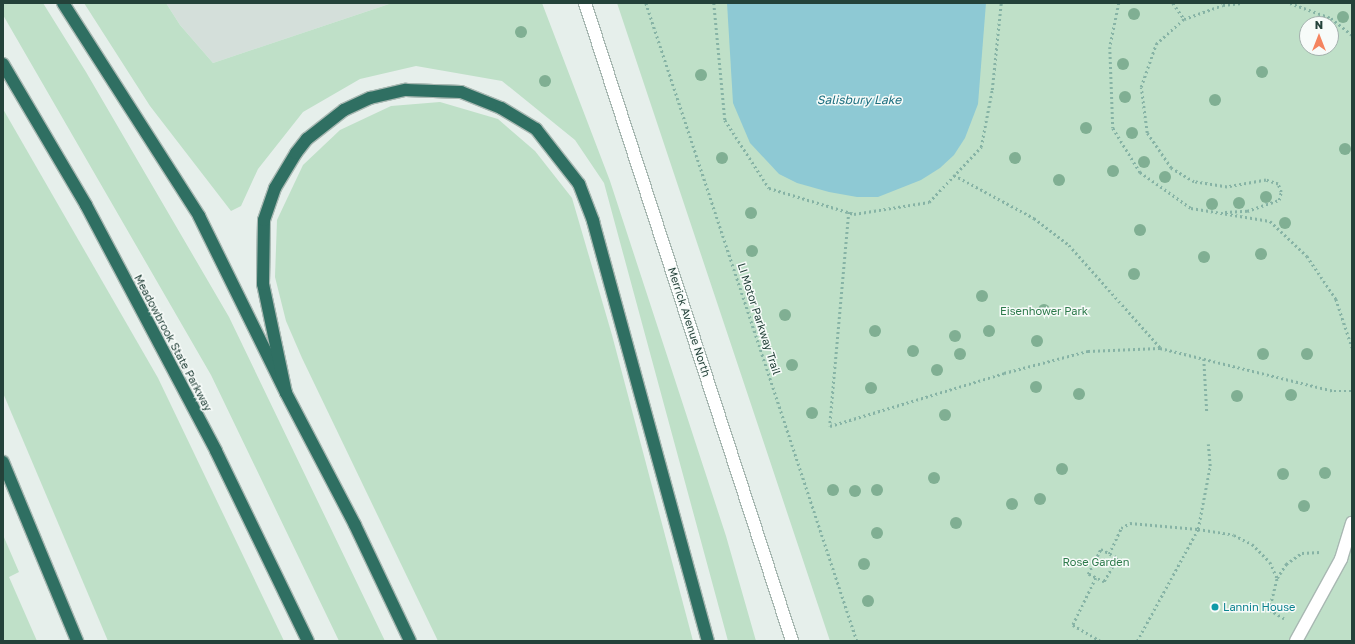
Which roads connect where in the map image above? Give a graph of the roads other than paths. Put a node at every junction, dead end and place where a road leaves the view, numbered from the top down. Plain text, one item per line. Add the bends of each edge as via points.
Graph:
1 (63, 3) edge
2 (585, 3) edge
3 (3, 64) edge
4 (286, 393) junction
5 (3, 462) edge
6 (1352, 523) edge
7 (77, 641) edge
8 (308, 641) edge
9 (410, 641) edge
10 (708, 641) edge
11 (792, 641) edge
12 (1296, 641) edge

1 - 4 highway via 199,216
2 - 11 main road, Merrick Avenue North
3 - 8 highway, Meadowbrook State Parkway via 86,205 197,415
4 - 9 highway via 355,525
4 - 10 highway via 263,284 264,220 275,188 296,153 308,139 344,110 370,98 406,90 461,92 501,108 536,129 579,184 593,220
5 - 7 highway
6 - 12 main road via 1341,559

